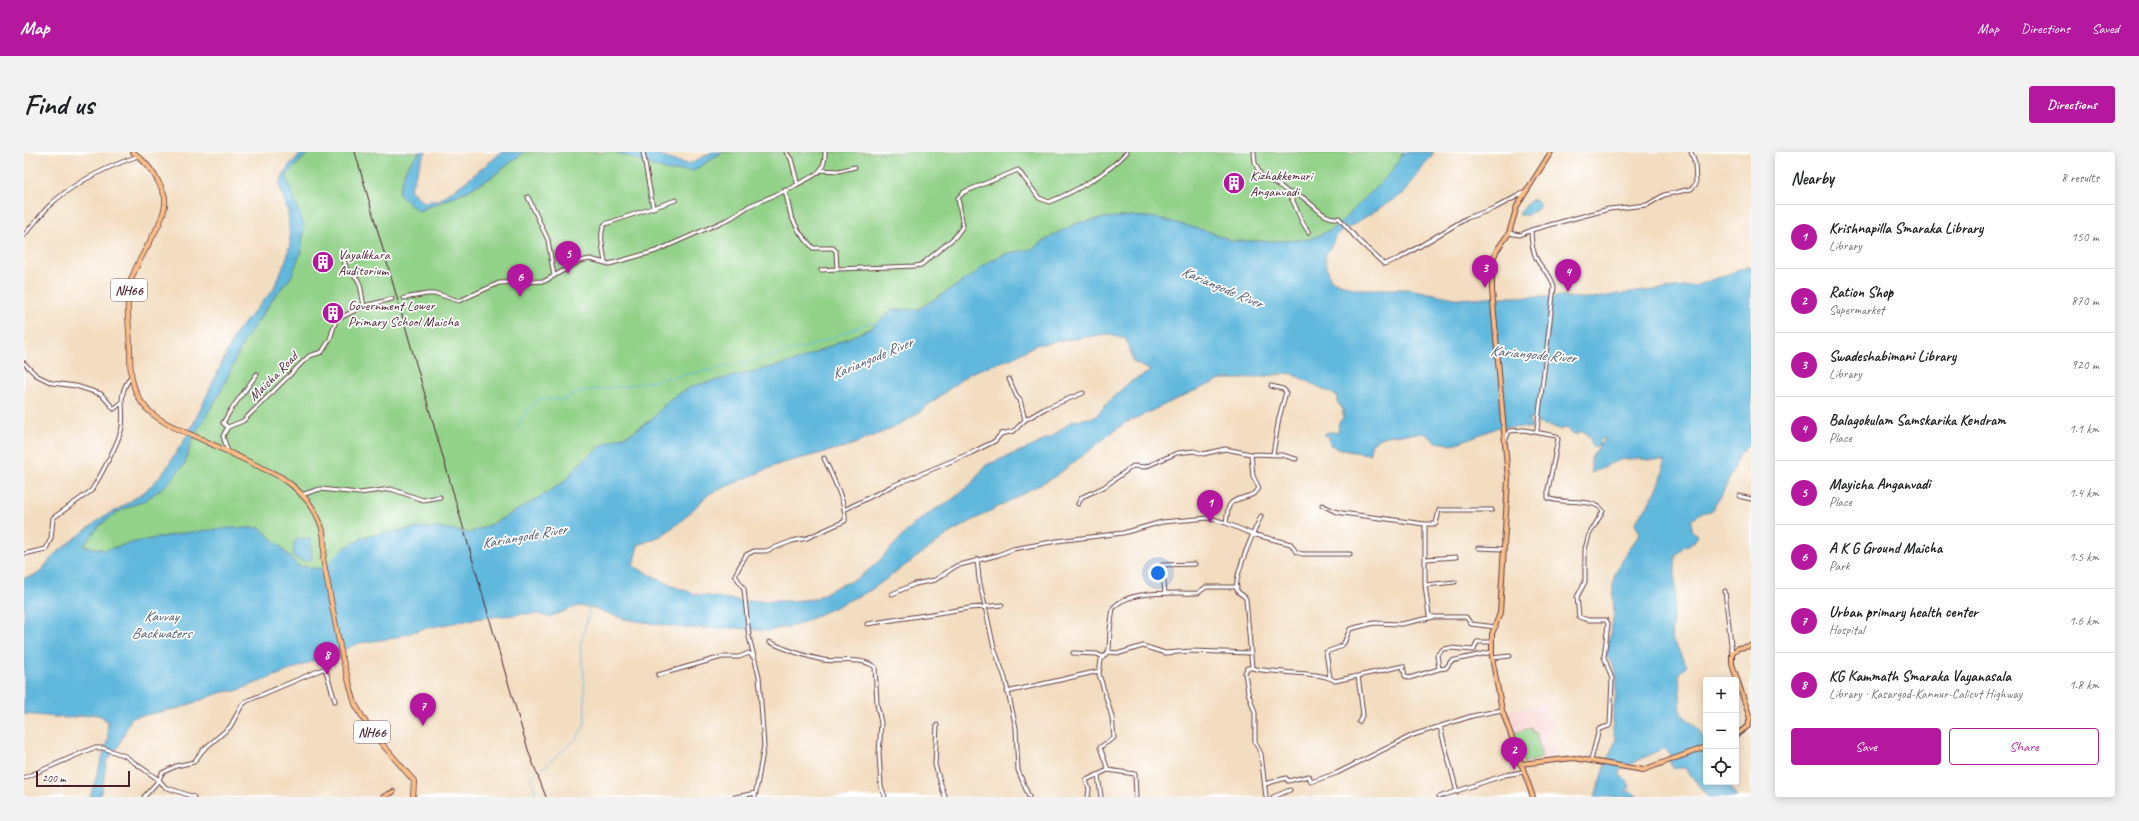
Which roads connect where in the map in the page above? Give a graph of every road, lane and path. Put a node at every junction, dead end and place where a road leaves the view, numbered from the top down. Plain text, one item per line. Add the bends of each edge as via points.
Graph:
1 (132, 152) edge
2 (643, 152) edge
3 (786, 152) edge
4 (825, 152) edge
5 (1127, 152) edge
6 (1254, 152) edge
7 (1551, 152) edge
8 (1691, 152) edge
9 (138, 156) junction
10 (855, 167) dead end
11 (821, 170) junction
12 (797, 182) junction
13 (785, 190) junction
14 (1287, 192) junction
15 (1525, 192) junction
16 (528, 197) dead end
17 (676, 200) dead end
18 (653, 208) junction
19 (1531, 230) junction
20 (1310, 232) dead end
21 (1509, 233) junction
22 (24, 235) edge
23 (344, 260) dead end
24 (605, 263) junction
25 (837, 269) junction
26 (821, 270) dead end
27 (554, 276) junction
28 (404, 298) dead end
29 (392, 299) dead end
30 (364, 306) junction
31 (24, 363) edge
32 (257, 374) dead end
33 (131, 376) junction
34 (1010, 379) dead end
35 (1271, 386) dead end
36 (1083, 393) dead end
37 (121, 403) junction
38 (1025, 420) junction
39 (228, 427) junction
40 (1536, 430) dead end
41 (228, 452) junction
42 (1504, 452) junction
43 (1251, 454) junction
44 (1273, 454) junction
45 (824, 458) dead end
46 (1296, 459) dead end
47 (301, 495) junction
48 (1739, 496) dead end
49 (440, 497) dead end
50 (1751, 499) edge
51 (1078, 504) dead end
52 (1322, 505) dead end
53 (844, 510) junction
54 (1492, 510) dead end
55 (1261, 516) dead end
56 (1226, 523) junction
57 (1425, 524) junction
58 (1252, 534) junction
59 (1478, 548) dead end
60 (1503, 549) junction
61 (24, 554) edge
62 (1350, 554) dead end
63 (1456, 557) dead end
64 (977, 559) junction
65 (1426, 559) junction
66 (1195, 564) dead end
67 (1455, 582) dead end
68 (1425, 585) junction
69 (1237, 587) junction
70 (1725, 591) dead end
71 (1165, 593) junction
72 (892, 594) dead end
73 (1002, 605) dead end
74 (985, 606) junction
75 (1434, 617) junction
76 (867, 624) dead end
77 (1496, 627) junction
78 (769, 642) dead end
79 (1492, 642) junction
80 (1751, 646) edge
81 (1107, 652) junction
82 (1492, 652) junction
83 (1073, 653) dead end
84 (1251, 653) junction
85 (1732, 653) junction
86 (1510, 656) dead end
87 (1103, 657) junction
88 (754, 658) junction
89 (1492, 658) junction
90 (1252, 668) junction
91 (1439, 669) junction
92 (1099, 671) junction
93 (658, 675) dead end
94 (1358, 676) junction
95 (1330, 678) junction
96 (1007, 692) junction
97 (335, 701) dead end
98 (1502, 710) junction
99 (1359, 722) dead end
100 (937, 725) dead end
101 (1440, 727) junction
102 (1739, 733) edge
103 (1703, 748) edge
104 (1591, 760) junction
105 (1520, 764) junction
106 (1108, 770) junction
107 (1523, 772) junction
108 (1098, 776) junction
109 (24, 778) edge
110 (159, 780) junction
111 (1265, 784) junction
112 (1290, 790) dead end
113 (393, 792) joint
114 (1457, 792) junction
115 (756, 795) edge
116 (144, 797) edge
117 (194, 797) edge
118 (383, 797) edge
119 (396, 797) edge
120 (413, 797) edge
121 (735, 797) edge
122 (885, 797) edge
123 (945, 797) edge
124 (1029, 797) edge
125 (1088, 797) edge
126 (1101, 797) edge
127 (1136, 797) edge
128 (1266, 797) edge
129 (1273, 797) edge
130 (1439, 797) edge
131 (1533, 797) edge

1 - 9 highway, NH66
2 - 18 street
3 - 12 street via 791,159
4 - 11 street
5 - 25 street via 1120,160 1085,184 1049,202 1039,198 1018,170 964,192 958,198 963,226 955,237 921,265
6 - 14 street via 1255,163 1261,176
7 - 15 main road
8 - 19 street via 1695,163 1696,184 1691,190 1664,195 1647,205 1609,209
9 - 22 street via 115,164 65,193 48,207
9 - 33 highway, NH66 via 154,173 166,199 161,220 135,269 130,284 127,305
10 - 11 street via 839,171
11 - 12 street via 815,176
12 - 13 street via 794,187
13 - 24 street via 749,206 731,218 661,249 628,260
13 - 25 street via 791,216 800,233 813,248 833,248 836,251
14 - 15 street via 1302,197 1332,219 1340,218 1357,239 1384,264 1400,258 1468,218 1495,208
14 - 20 street via 1304,226
15 - 21 main road via 1515,211
16 - 27 street via 548,240
17 - 18 street
18 - 24 street via 602,227
19 - 21 street via 1520,235
19 - 40 street via 1535,257 1550,275 1554,287
21 - 42 main road via 1492,261
23 - 30 street via 346,271 359,279
24 - 27 street via 590,259 580,261
25 - 26 street
27 - 28 street via 545,281 499,283 459,301 438,294
29 - 30 street, Maicha Road
30 - 39 street, Maicha Road via 336,320 330,339 322,352 309,356 243,421
31 - 37 street via 52,383 76,386 101,394 114,409
32 - 39 street via 223,423
33 - 37 street via 124,387
33 - 41 highway, NH66 via 137,395 153,414 176,428
34 - 38 street via 1020,400
35 - 44 street via 1286,392
36 - 38 street via 1046,408
37 - 61 street via 122,427 95,486 53,518 51,538 46,549
38 - 53 street via 1014,431 1001,434 995,441 971,453 892,486
39 - 41 street via 223,436
41 - 47 highway, NH66 via 281,477
42 - 60 main road via 1508,491
42 - 104 street via 1509,431 1524,430 1556,436 1558,439 1548,498 1591,504 1603,511 1588,539 1585,549 1585,582 1577,597 1579,617 1606,620 1608,624 1604,658 1612,679 1610,724 1599,729
43 - 44 street
43 - 51 street via 1225,449 1203,454 1194,451 1177,453 1145,467 1133,466 1104,487 1082,497
43 - 56 street via 1252,472 1259,486 1258,490 1232,502
44 - 46 street
45 - 53 street
47 - 49 street via 320,489 359,493 391,490 423,500
47 - 120 highway, NH66 via 311,504 322,525 325,546 323,559 342,657 356,704 370,730 414,781
48 - 50 street
52 - 57 street via 1334,512
53 - 88 street via 845,521 838,525 807,538 746,555 735,575 744,589
54 - 57 street via 1441,509 1438,511 1436,524
55 - 58 street
56 - 58 street
56 - 64 street via 1205,517 1162,522 1123,533 1027,546
57 - 65 street
58 - 62 street via 1292,544 1292,549 1302,554
58 - 69 street
59 - 60 street
60 - 77 main road via 1500,613
63 - 65 street
64 - 72 street via 956,566 935,580 915,584
64 - 74 street
65 - 68 street
66 - 71 street via 1162,565
67 - 68 street
68 - 75 street via 1428,612
69 - 71 street via 1206,587 1198,593
69 - 84 street via 1246,598
70 - 85 street
71 - 81 street via 1130,596 1116,604 1113,608
73 - 74 street
74 - 76 street
74 - 96 street
75 - 77 street via 1466,617 1471,624
75 - 95 street via 1401,624 1374,623 1350,629 1340,647 1326,652
77 - 79 main road
78 - 122 street via 793,654 824,660 867,662 874,667 881,723 881,786
79 - 82 main road
79 - 91 street via 1477,642 1474,650 1443,649 1437,654
80 - 85 main road via 1738,648
81 - 84 street via 1120,653 1143,646 1165,653
81 - 87 street
82 - 89 main road
82 - 91 street via 1451,661 1446,668
83 - 87 street via 1097,654
84 - 90 street
85 - 102 main road via 1732,664 1750,718 1748,726
86 - 89 street
87 - 92 street
88 - 93 street via 749,653
88 - 115 street via 759,676 764,746
89 - 98 main road
90 - 95 street via 1275,673
90 - 111 street via 1247,668 1245,673 1255,714 1255,742 1261,754
91 - 94 street via 1407,678 1403,666
92 - 96 street
92 - 106 street via 1115,730 1114,738 1100,747
94 - 95 street via 1337,681
94 - 99 street via 1363,714
96 - 124 street via 1016,728 1018,770
97 - 110 street via 325,668 246,701 230,727 203,750 194,762 176,766 162,773
98 - 101 street via 1472,716
98 - 105 main road
100 - 123 street via 935,765
101 - 111 street via 1407,737 1337,773 1311,782 1309,776 1288,781 1286,778
101 - 114 street
103 - 104 main road via 1643,770
104 - 105 main road via 1574,758
105 - 107 main road
106 - 108 street
106 - 127 street via 1135,774
107 - 114 street via 1498,777
107 - 131 main road
108 - 125 street via 1086,780
108 - 126 street
109 - 110 street via 93,748 102,748 125,756
110 - 116 street
110 - 117 street via 165,787
111 - 128 street
112 - 129 street
113 - 118 main road
113 - 119 street
114 - 130 street
115 - 121 street

